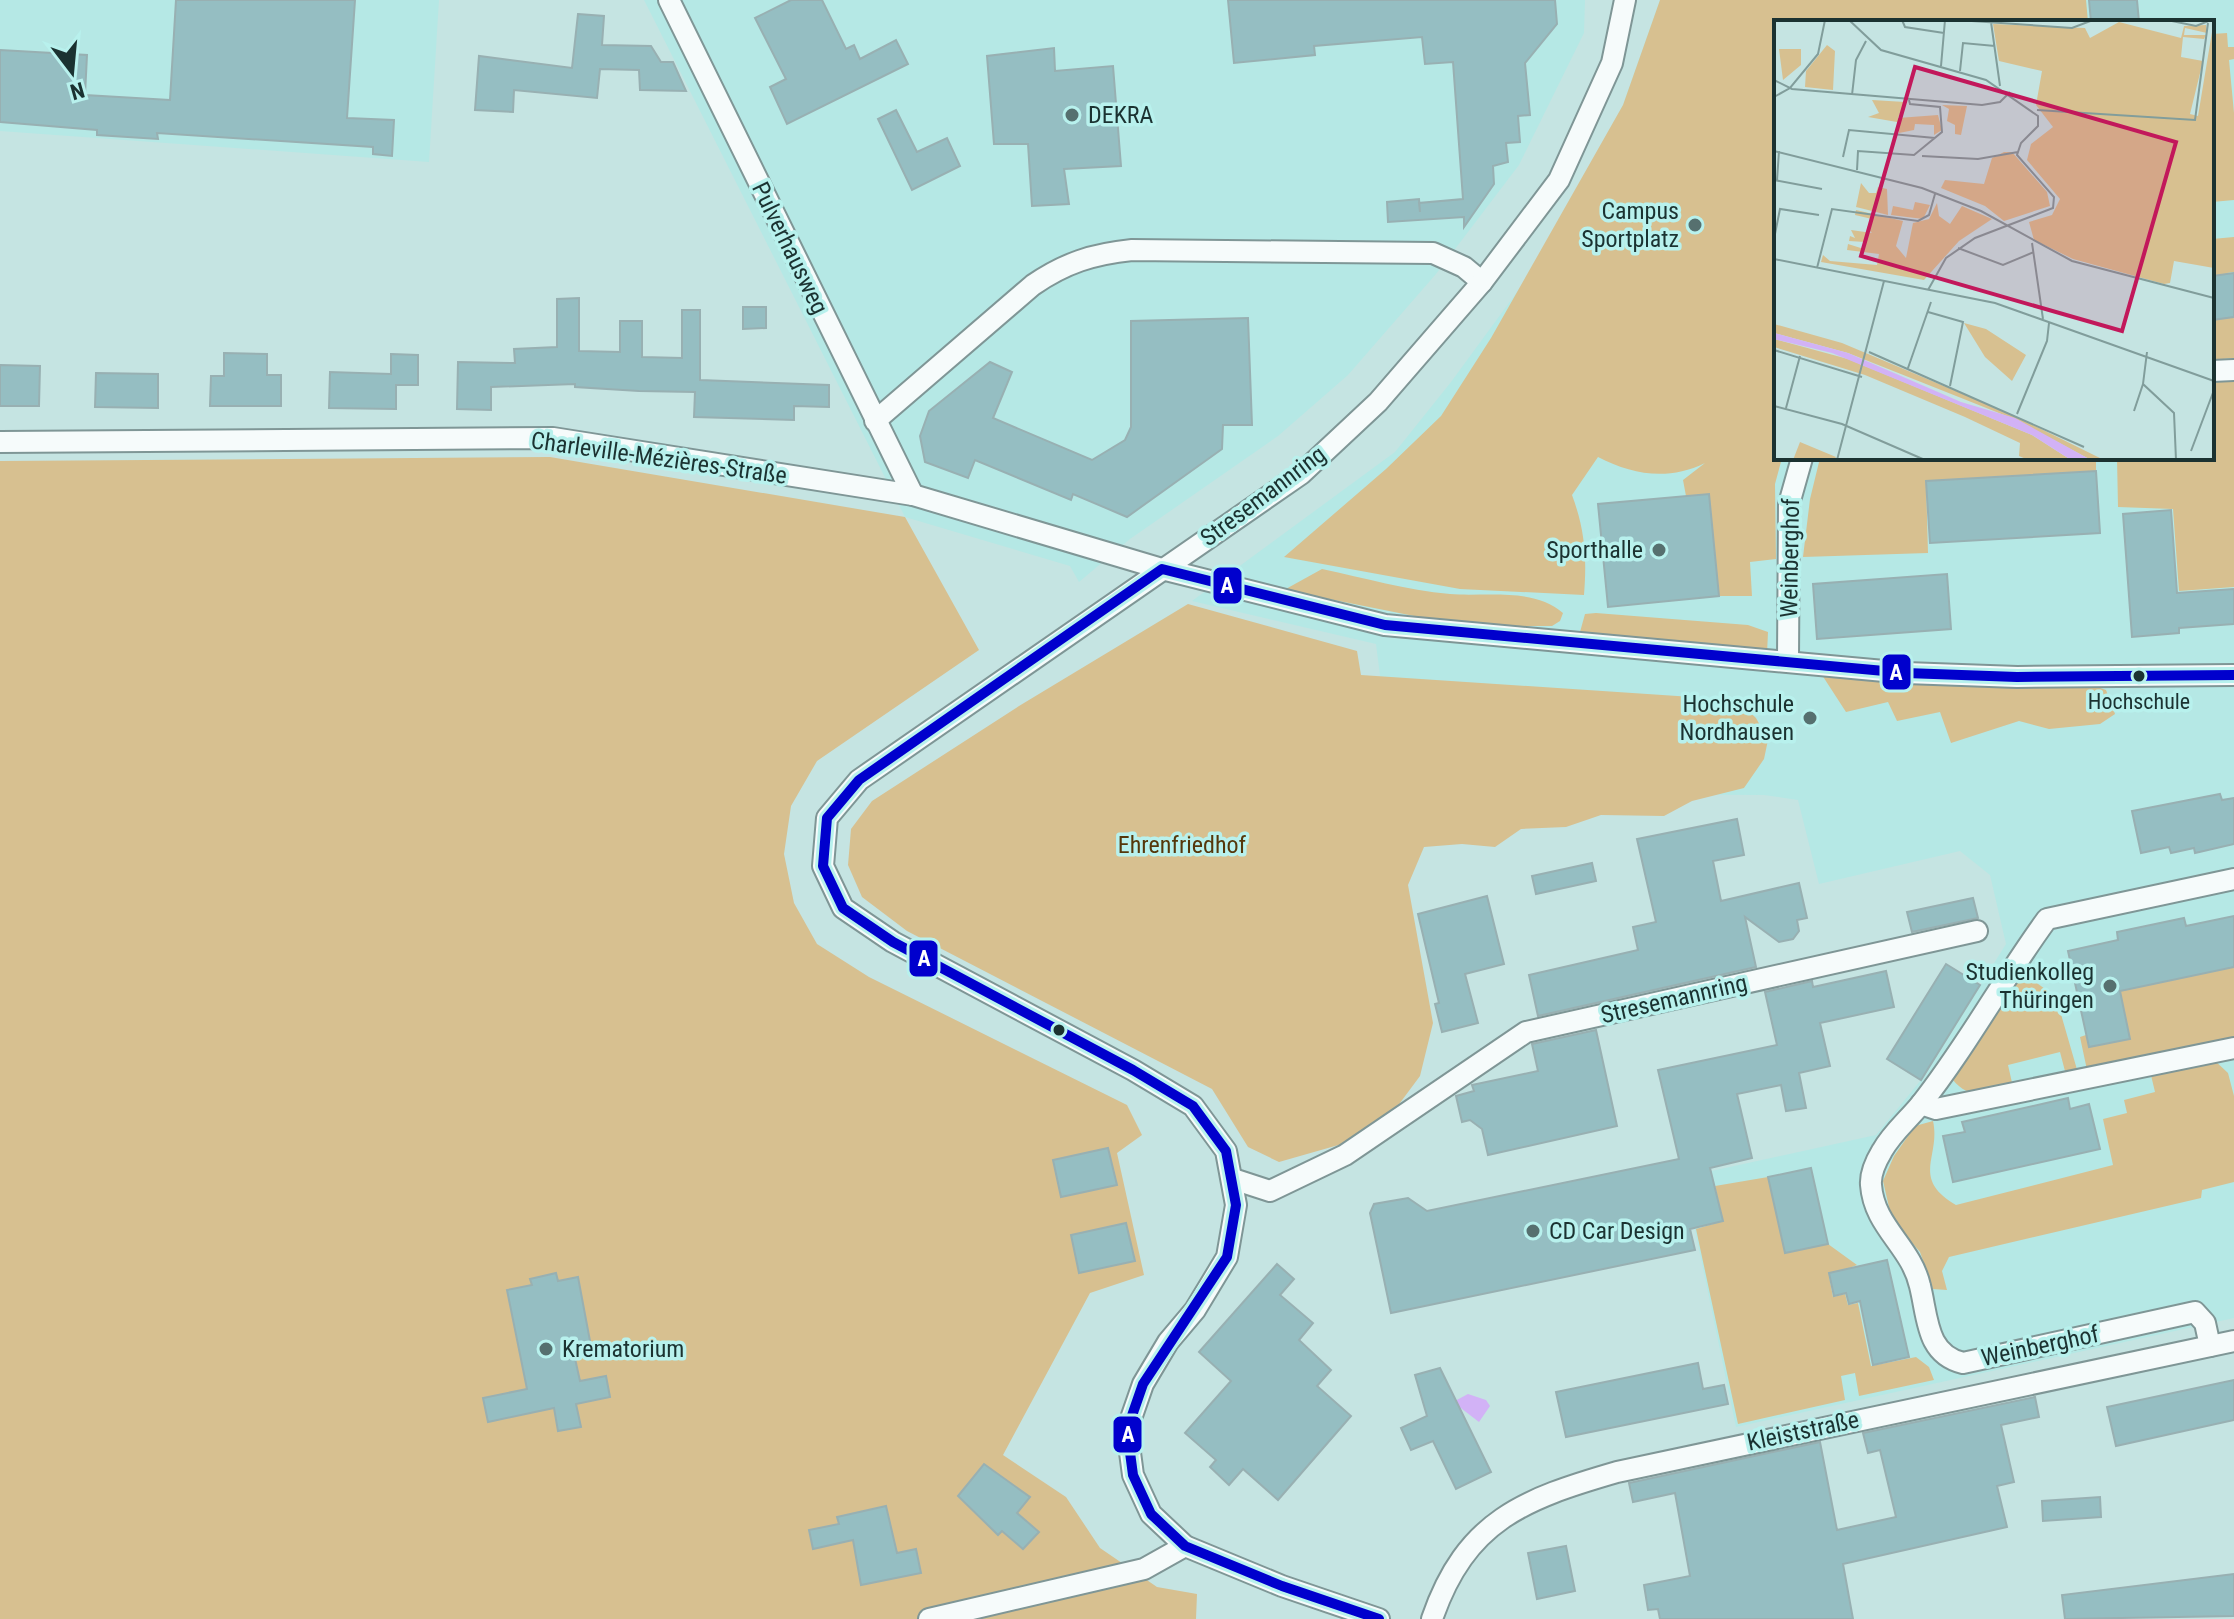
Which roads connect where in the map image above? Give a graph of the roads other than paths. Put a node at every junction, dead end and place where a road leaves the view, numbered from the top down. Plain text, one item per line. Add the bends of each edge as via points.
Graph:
1 (669, 0) edge
2 (1625, 0) edge
3 (1482, 282) junction
4 (2234, 370) edge
5 (2214, 371) edge
6 (875, 421) junction
7 (0, 442) edge
8 (1801, 460) edge
9 (913, 495) junction
10 (1162, 569) junction
11 (1788, 660) junction
12 (2234, 675) edge
13 (2234, 879) edge
14 (1977, 931) dead end
15 (2234, 1048) edge
16 (1921, 1104) junction
17 (1233, 1179) junction
18 (2234, 1341) edge
19 (2210, 1346) junction
20 (1185, 1546) junction
21 (929, 1619) edge
22 (1379, 1619) edge
23 (1432, 1619) edge

1 - 6 street, Pulverhausweg
2 - 3 street, Stresemannring via 1612,63 1559,180
3 - 6 street via 1433,253 1095,254 1059,267 1033,285
3 - 10 street, Stresemannring via 1378,402 1301,474
4 - 5 street
6 - 9 street, Pulverhausweg
7 - 9 street, Charleville-Mézières-Straße via 553,438
8 - 11 street, Weinberghof via 1789,504
9 - 10 street, Charleville-Mézières-Straße
10 - 11 street, Charleville-Mézières-Straße via 1385,625
10 - 17 street, Stresemannring via 859,780 827,818 823,866 843,908 893,942 1193,1106 1226,1151
11 - 12 street, Charleville-Mézières-Straße via 1922,674
13 - 16 street, Weinberghof via 2047,919
14 - 17 street, Stresemannring via 1526,1032 1345,1155 1270,1191
15 - 16 street via 1936,1109
16 - 19 street, Weinberghof via 1883,1149 1870,1181 1884,1229 1910,1256 1934,1346 1946,1359 1963,1363 2195,1312 2205,1323
17 - 20 street, Stresemannring via 1236,1205 1227,1257 1143,1384 1127,1430 1133,1475 1151,1514
18 - 19 street, Kleiststraße
19 - 23 street, Kleiststraße via 1633,1468 1548,1492 1507,1514 1458,1560
20 - 21 street via 1144,1569
20 - 22 street, Stresemannring

